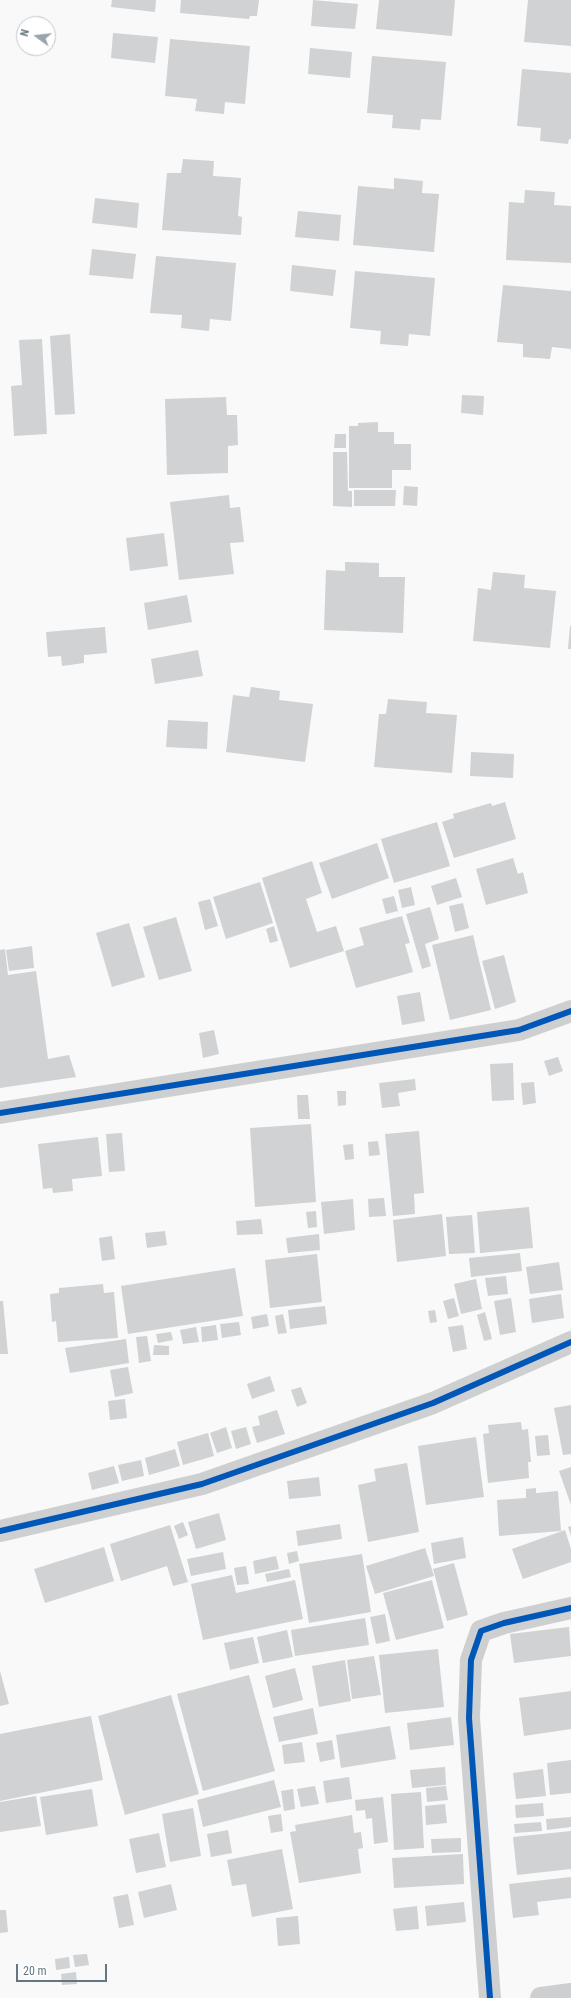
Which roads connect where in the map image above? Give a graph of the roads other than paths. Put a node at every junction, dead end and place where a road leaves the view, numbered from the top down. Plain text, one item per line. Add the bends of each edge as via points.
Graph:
1 (571, 1011) edge
2 (0, 1112) edge
3 (571, 1342) edge
4 (0, 1531) edge
5 (571, 1608) edge
6 (571, 1994) edge
7 (490, 1998) edge
8 (540, 1998) edge

1 - 2 street via 519,1030
3 - 4 street via 433,1403 202,1484
5 - 7 street via 504,1623 481,1631 471,1660 469,1718
6 - 8 street

